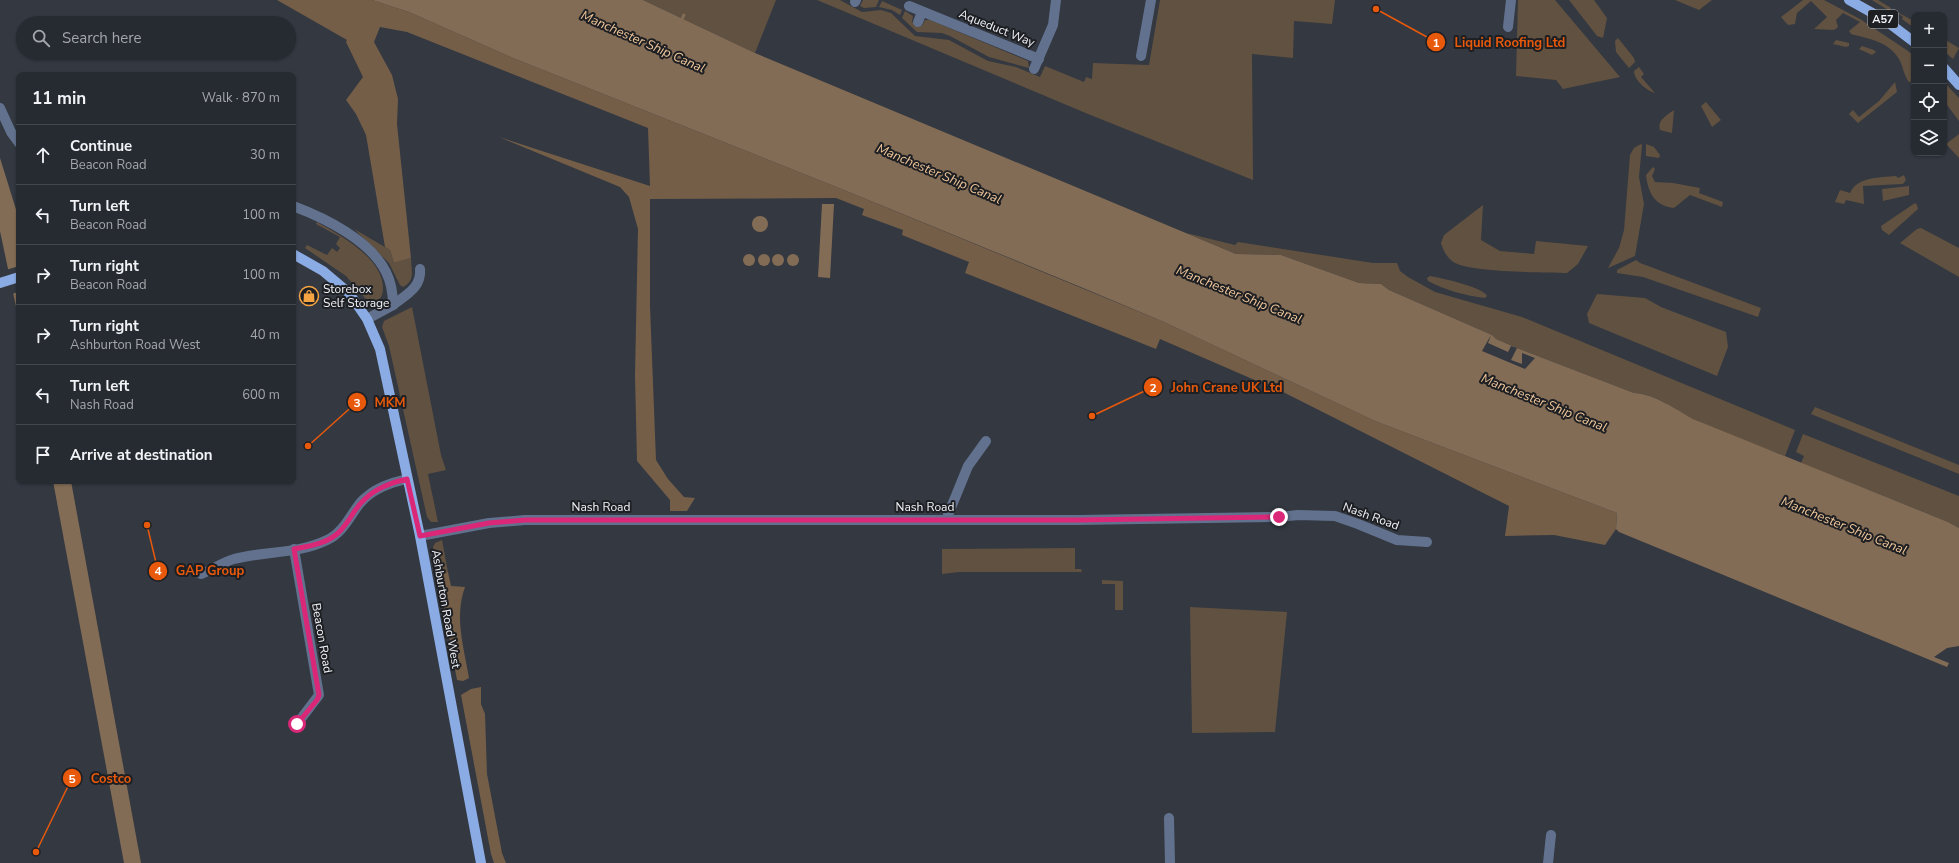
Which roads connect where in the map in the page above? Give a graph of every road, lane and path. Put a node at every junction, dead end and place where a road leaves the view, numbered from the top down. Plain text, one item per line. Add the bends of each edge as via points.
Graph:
1 (1056, 0) edge
2 (1151, 0) edge
3 (1511, 0) edge
4 (1849, 0) edge
5 (909, 6) dead end
6 (922, 12) junction
7 (918, 22) dead end
8 (1508, 27) dead end
9 (1911, 40) edge
10 (1141, 56) dead end
11 (1039, 59) junction
12 (1034, 69) dead end
13 (1947, 69) edge
14 (1947, 71) edge
15 (1959, 77) edge
16 (1959, 85) edge
17 (0, 108) edge
18 (16, 138) edge
19 (296, 207) edge
20 (296, 255) edge
21 (420, 269) dead end
22 (16, 278) edge
23 (0, 283) edge
24 (393, 305) junction
25 (368, 319) junction
26 (986, 441) dead end
27 (407, 479) junction
28 (946, 520) junction
29 (420, 536) junction
30 (1427, 542) dead end
31 (294, 549) junction
32 (201, 574) dead end
33 (297, 724) dead end
34 (1169, 818) dead end
35 (1550, 835) dead end
36 (481, 863) edge
37 (1170, 863) edge
38 (1548, 863) edge

1 - 11 street, Aqueduct Way via 1053,25
2 - 10 street
3 - 8 street
4 - 9 main road, A57 via 1886,20
5 - 6 street, Aqueduct Way
6 - 7 street
6 - 11 street, Aqueduct Way
11 - 12 street, Aqueduct Way
13 - 15 main road
14 - 16 main road
17 - 18 street
19 - 24 street via 340,228 370,252 387,273
20 - 25 main road, Ashburton Road West via 336,281 359,305
21 - 24 street via 421,277 415,288
22 - 23 main road
24 - 25 street
25 - 27 main road, Ashburton Road West via 380,349
26 - 28 street via 968,466
27 - 29 main road, Ashburton Road West
27 - 31 street via 383,486 368,495 343,528 328,539 315,545
28 - 29 street, Nash Road via 525,520 489,523
28 - 30 street, Nash Road via 1335,516 1397,540
29 - 36 main road, Ashburton Road West
31 - 32 street via 234,559
31 - 33 street, Beacon Road via 319,695
34 - 37 street
35 - 38 street

